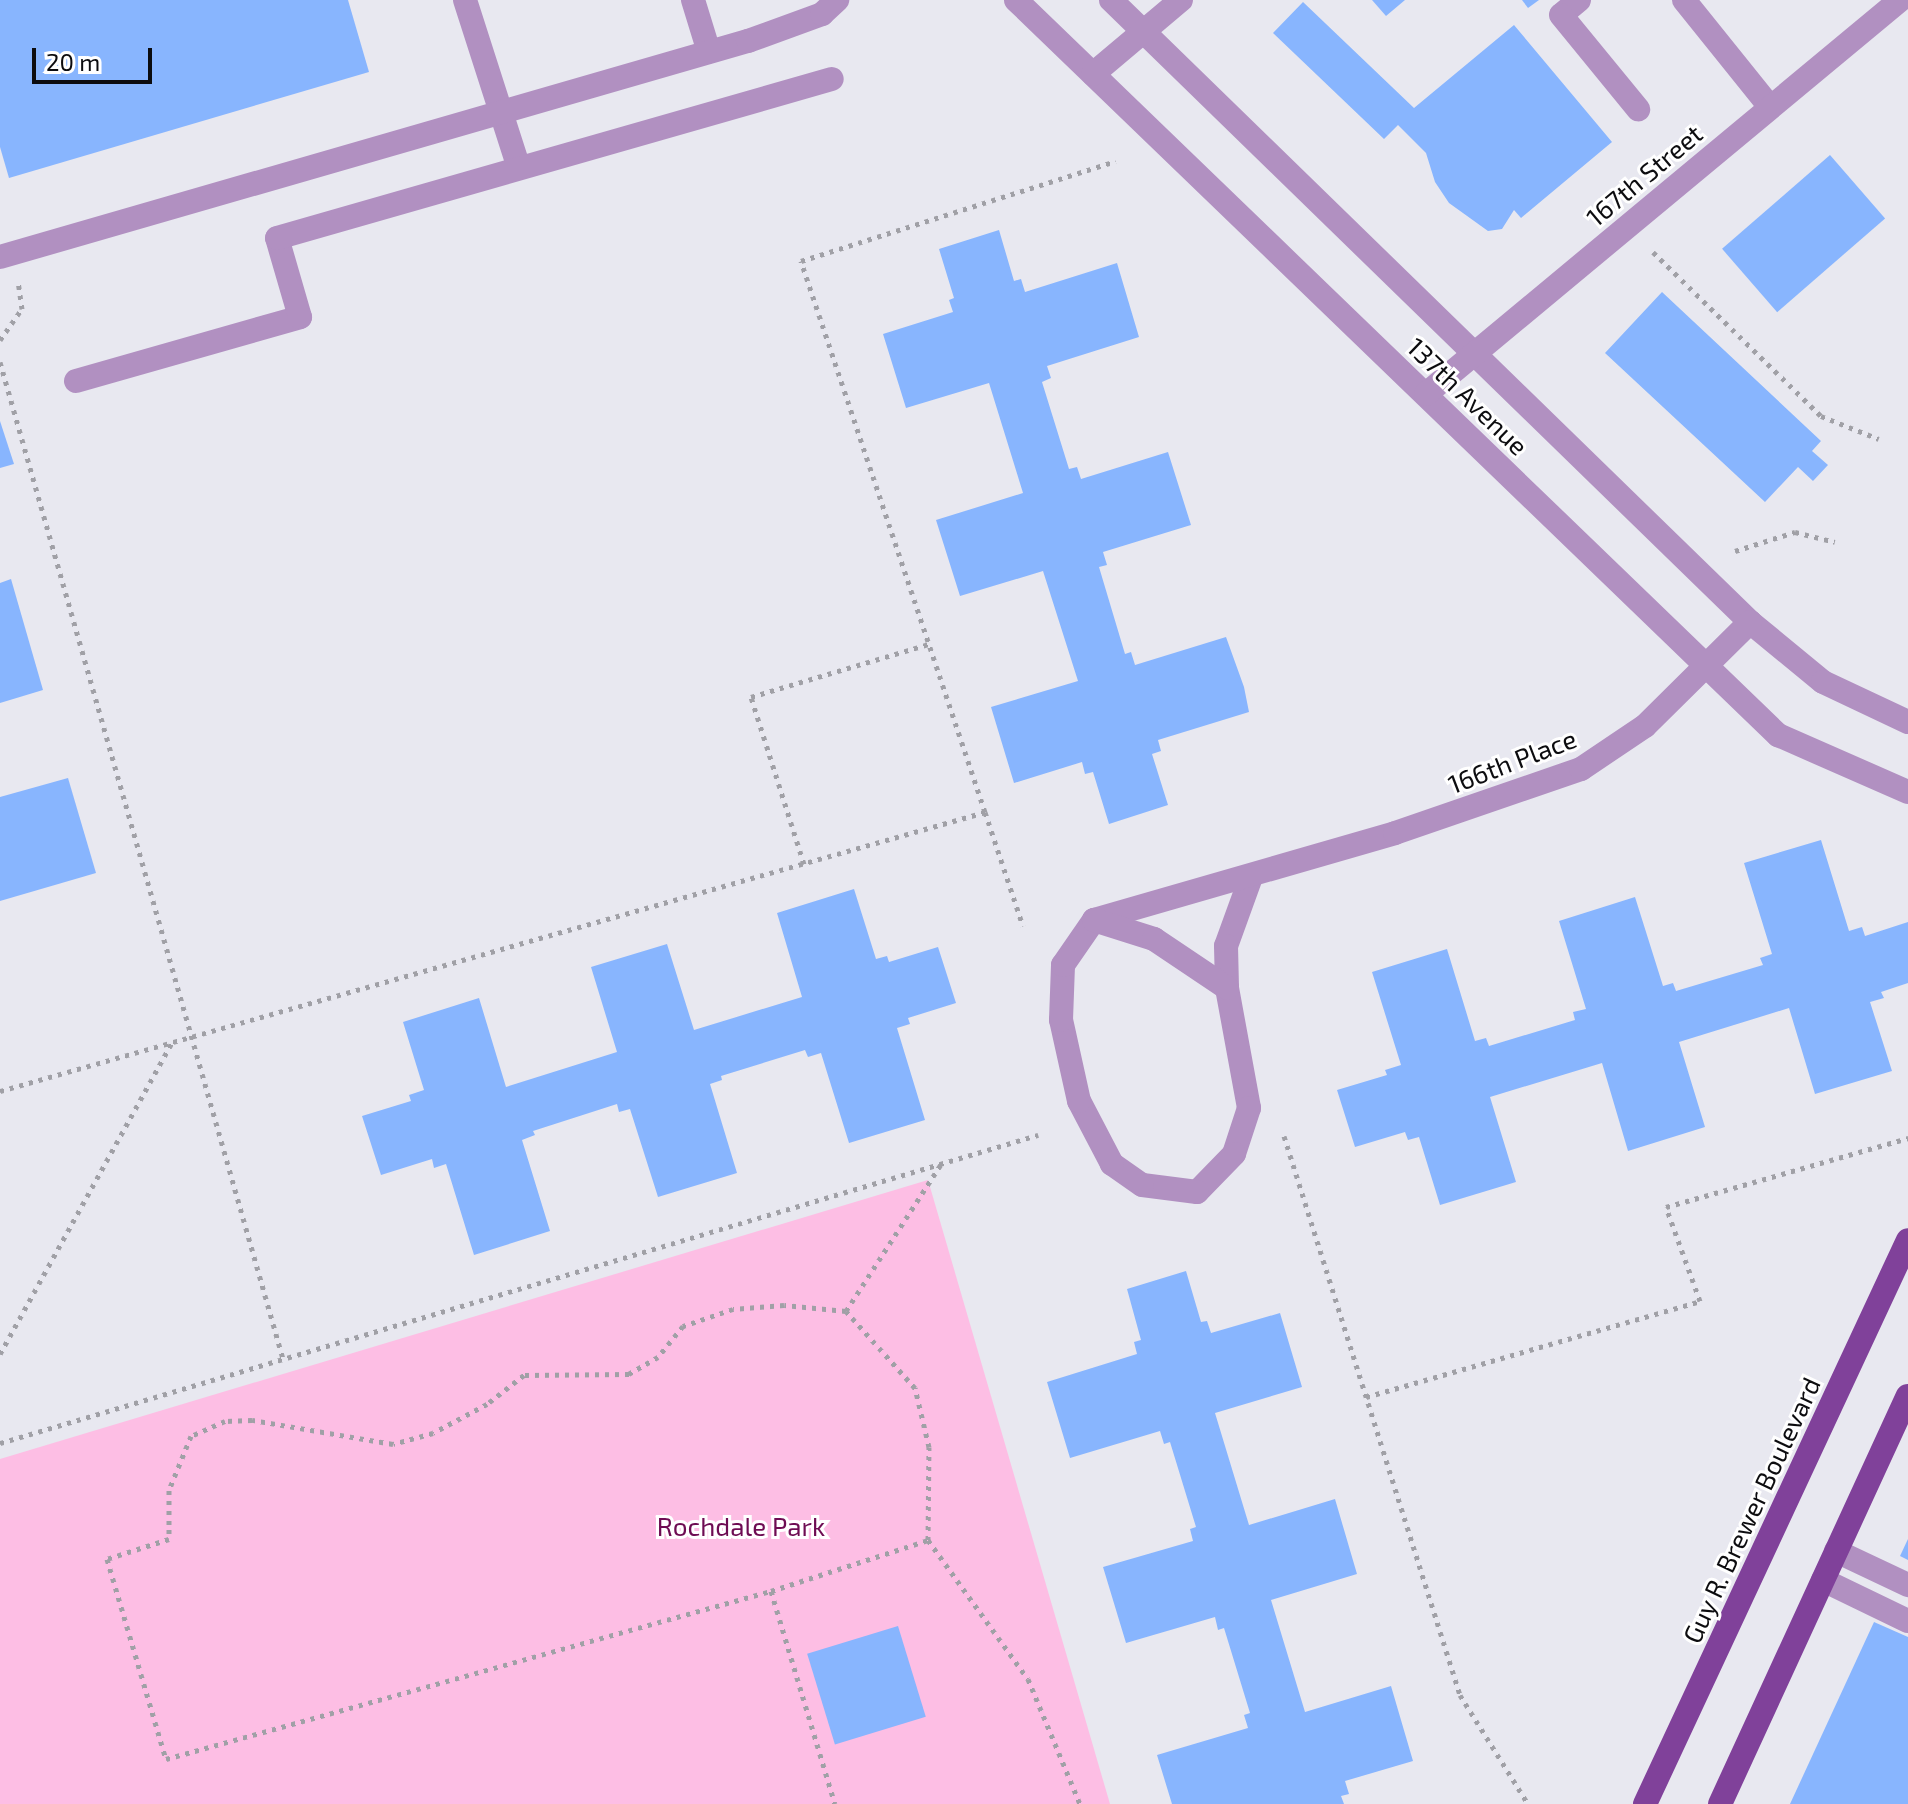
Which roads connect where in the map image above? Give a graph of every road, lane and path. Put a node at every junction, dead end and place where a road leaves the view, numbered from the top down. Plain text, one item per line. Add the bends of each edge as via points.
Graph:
1 (465, 0) edge
2 (693, 0) edge
3 (837, 0) edge
4 (1016, 0) edge
5 (1111, 0) edge
6 (1181, 0) edge
7 (1579, 0) edge
8 (1684, 0) edge
9 (1900, 0) edge
10 (1144, 32) junction
11 (709, 52) junction
12 (1093, 74) junction
13 (832, 79) dead end
14 (1770, 107) junction
15 (1638, 109) dead end
16 (499, 112) junction
17 (1116, 161) dead end
18 (519, 168) junction
19 (1653, 252) dead end
20 (7, 255) edge
21 (0, 340) edge
22 (1474, 353) junction
23 (0, 362) edge
24 (76, 381) dead end
25 (1426, 394) junction
26 (1879, 439) dead end
27 (1835, 542) dead end
28 (1735, 551) dead end
29 (1750, 622) junction
30 (929, 644) junction
31 (1703, 663) junction
32 (1908, 722) edge
33 (1908, 792) edge
34 (985, 812) junction
35 (804, 864) junction
36 (1251, 877) junction
37 (1094, 920) junction
38 (1023, 926) dead end
39 (1227, 988) junction
40 (195, 1036) junction
41 (172, 1042) junction
42 (0, 1091) edge
43 (1038, 1135) dead end
44 (1284, 1136) dead end
45 (1908, 1138) edge
46 (941, 1164) junction
47 (1908, 1240) edge
48 (846, 1311) junction
49 (0, 1354) edge
50 (283, 1359) junction
51 (1908, 1396) edge
52 (1366, 1397) junction
53 (0, 1443) edge
54 (928, 1540) junction
55 (1836, 1551) junction
56 (1823, 1580) junction
57 (1908, 1585) edge
58 (771, 1591) junction
59 (1908, 1621) edge
60 (835, 1804) edge
61 (1080, 1804) edge
62 (1528, 1804) edge
63 (1645, 1804) edge
64 (1720, 1804) edge

1 - 16 street
2 - 11 street
3 - 11 street via 822,14
4 - 12 street, 137th Avenue
5 - 10 street, 137th Avenue
6 - 10 street
7 - 15 street via 1561,15
8 - 14 street
9 - 14 street, 167th Street
10 - 12 street
10 - 22 street, 137th Avenue
11 - 16 street
12 - 25 street, 137th Avenue
13 - 18 street
14 - 22 street, 167th Street
16 - 18 street
16 - 20 street
17 - 30 path via 801,261
18 - 24 street via 277,238 300,317
19 - 26 path via 1821,416
20 - 21 path via 22,309
22 - 25 street, 167th Street
22 - 29 street, 137th Avenue
23 - 40 path
25 - 31 street, 137th Avenue
27 - 28 path via 1795,532
29 - 31 street, 166th Place
29 - 32 street, 137th Avenue via 1823,682
30 - 34 path
30 - 35 path via 751,697
31 - 33 street, 137th Avenue via 1778,735
31 - 36 street, 166th Place via 1645,726 1581,769
34 - 35 path
34 - 38 path
35 - 40 path
36 - 37 street, 166th Place
36 - 39 street via 1226,946
37 - 39 street via 1154,939
37 - 39 street via 1063,965 1061,1020 1079,1101 1112,1164 1142,1185 1197,1192 1234,1154 1249,1108
40 - 41 path
40 - 50 path
41 - 42 path
41 - 49 path
43 - 46 path
44 - 52 path
45 - 52 path via 1666,1207 1700,1301
46 - 48 path
46 - 50 path
47 - 63 main road, Guy R. Brewer Boulevard
48 - 54 path via 915,1388 929,1447
48 - 58 path via 784,1305 733,1309 683,1326 658,1357 629,1374 524,1375 487,1404 433,1433 393,1444 252,1420 225,1421 191,1436 177,1461 169,1490 169,1539 107,1559 166,1759
50 - 53 path
51 - 55 main road
52 - 62 path via 1460,1695
54 - 58 path
54 - 61 path via 1028,1679
55 - 56 main road
55 - 57 street
56 - 59 street
56 - 64 main road
58 - 60 path

